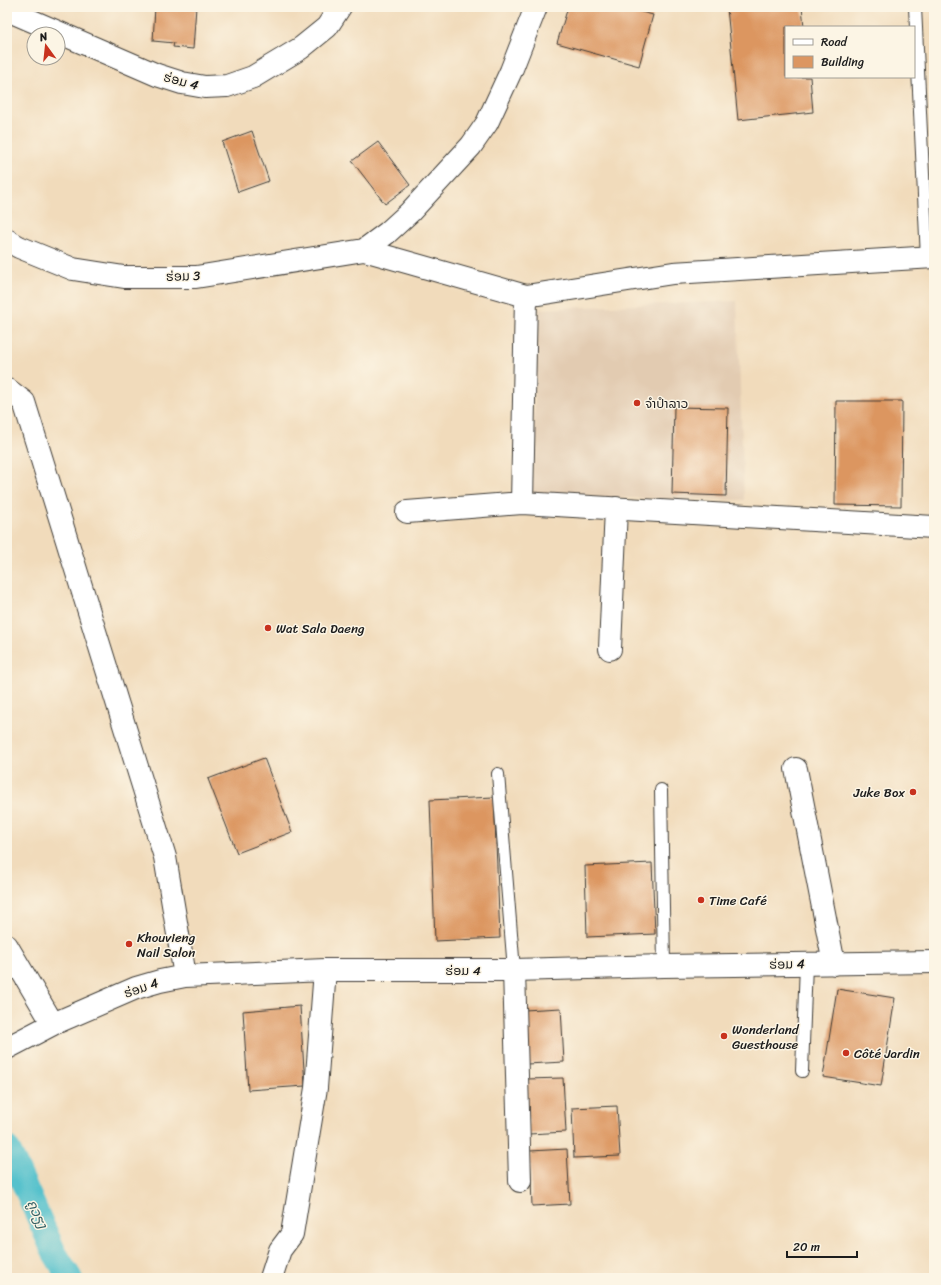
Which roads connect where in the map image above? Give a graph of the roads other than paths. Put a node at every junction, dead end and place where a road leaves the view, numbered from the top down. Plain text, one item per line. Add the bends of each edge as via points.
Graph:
1 (340, 7) edge
2 (536, 7) edge
3 (915, 7) edge
4 (7, 10) edge
5 (7, 240) edge
6 (364, 250) junction
7 (930, 258) edge
8 (526, 296) junction
9 (7, 389) edge
10 (522, 503) junction
11 (616, 508) junction
12 (407, 512) dead end
13 (934, 527) edge
14 (610, 649) dead end
15 (796, 769) dead end
16 (498, 774) dead end
17 (661, 790) dead end
18 (7, 946) edge
19 (934, 962) edge
20 (806, 964) junction
21 (834, 964) junction
22 (664, 966) junction
23 (325, 970) junction
24 (514, 970) junction
25 (185, 976) junction
26 (53, 1024) junction
27 (7, 1048) edge
28 (802, 1071) dead end
29 (520, 1181) dead end
30 (271, 1278) edge

1 - 4 street, ຮ່ອມ 4 via 327,27 301,48 253,77 227,86 205,88 157,75
2 - 6 street via 487,123 471,146 410,212 388,233
3 - 7 lane
5 - 6 street, ຮ່ອມ 3 via 74,269 124,277 196,277
6 - 8 street
7 - 8 street via 673,273
8 - 10 street
9 - 25 street via 24,402 165,856
10 - 11 street
10 - 12 street
11 - 13 street
11 - 14 street
15 - 21 street
16 - 24 lane
17 - 22 lane
18 - 26 street
19 - 21 street, ຮ່ອມ 4
20 - 21 street, ຮ່ອມ 4
20 - 22 street, ຮ່ອມ 4
20 - 28 lane
22 - 24 street, ຮ່ອມ 4
23 - 24 street, ຮ່ອມ 4
23 - 25 street, ຮ່ອມ 4
23 - 30 street via 316,1088 292,1234 280,1250
24 - 29 street
25 - 26 street, ຮ່ອມ 4 via 136,988
26 - 27 street, ຮ່ອມ 4

